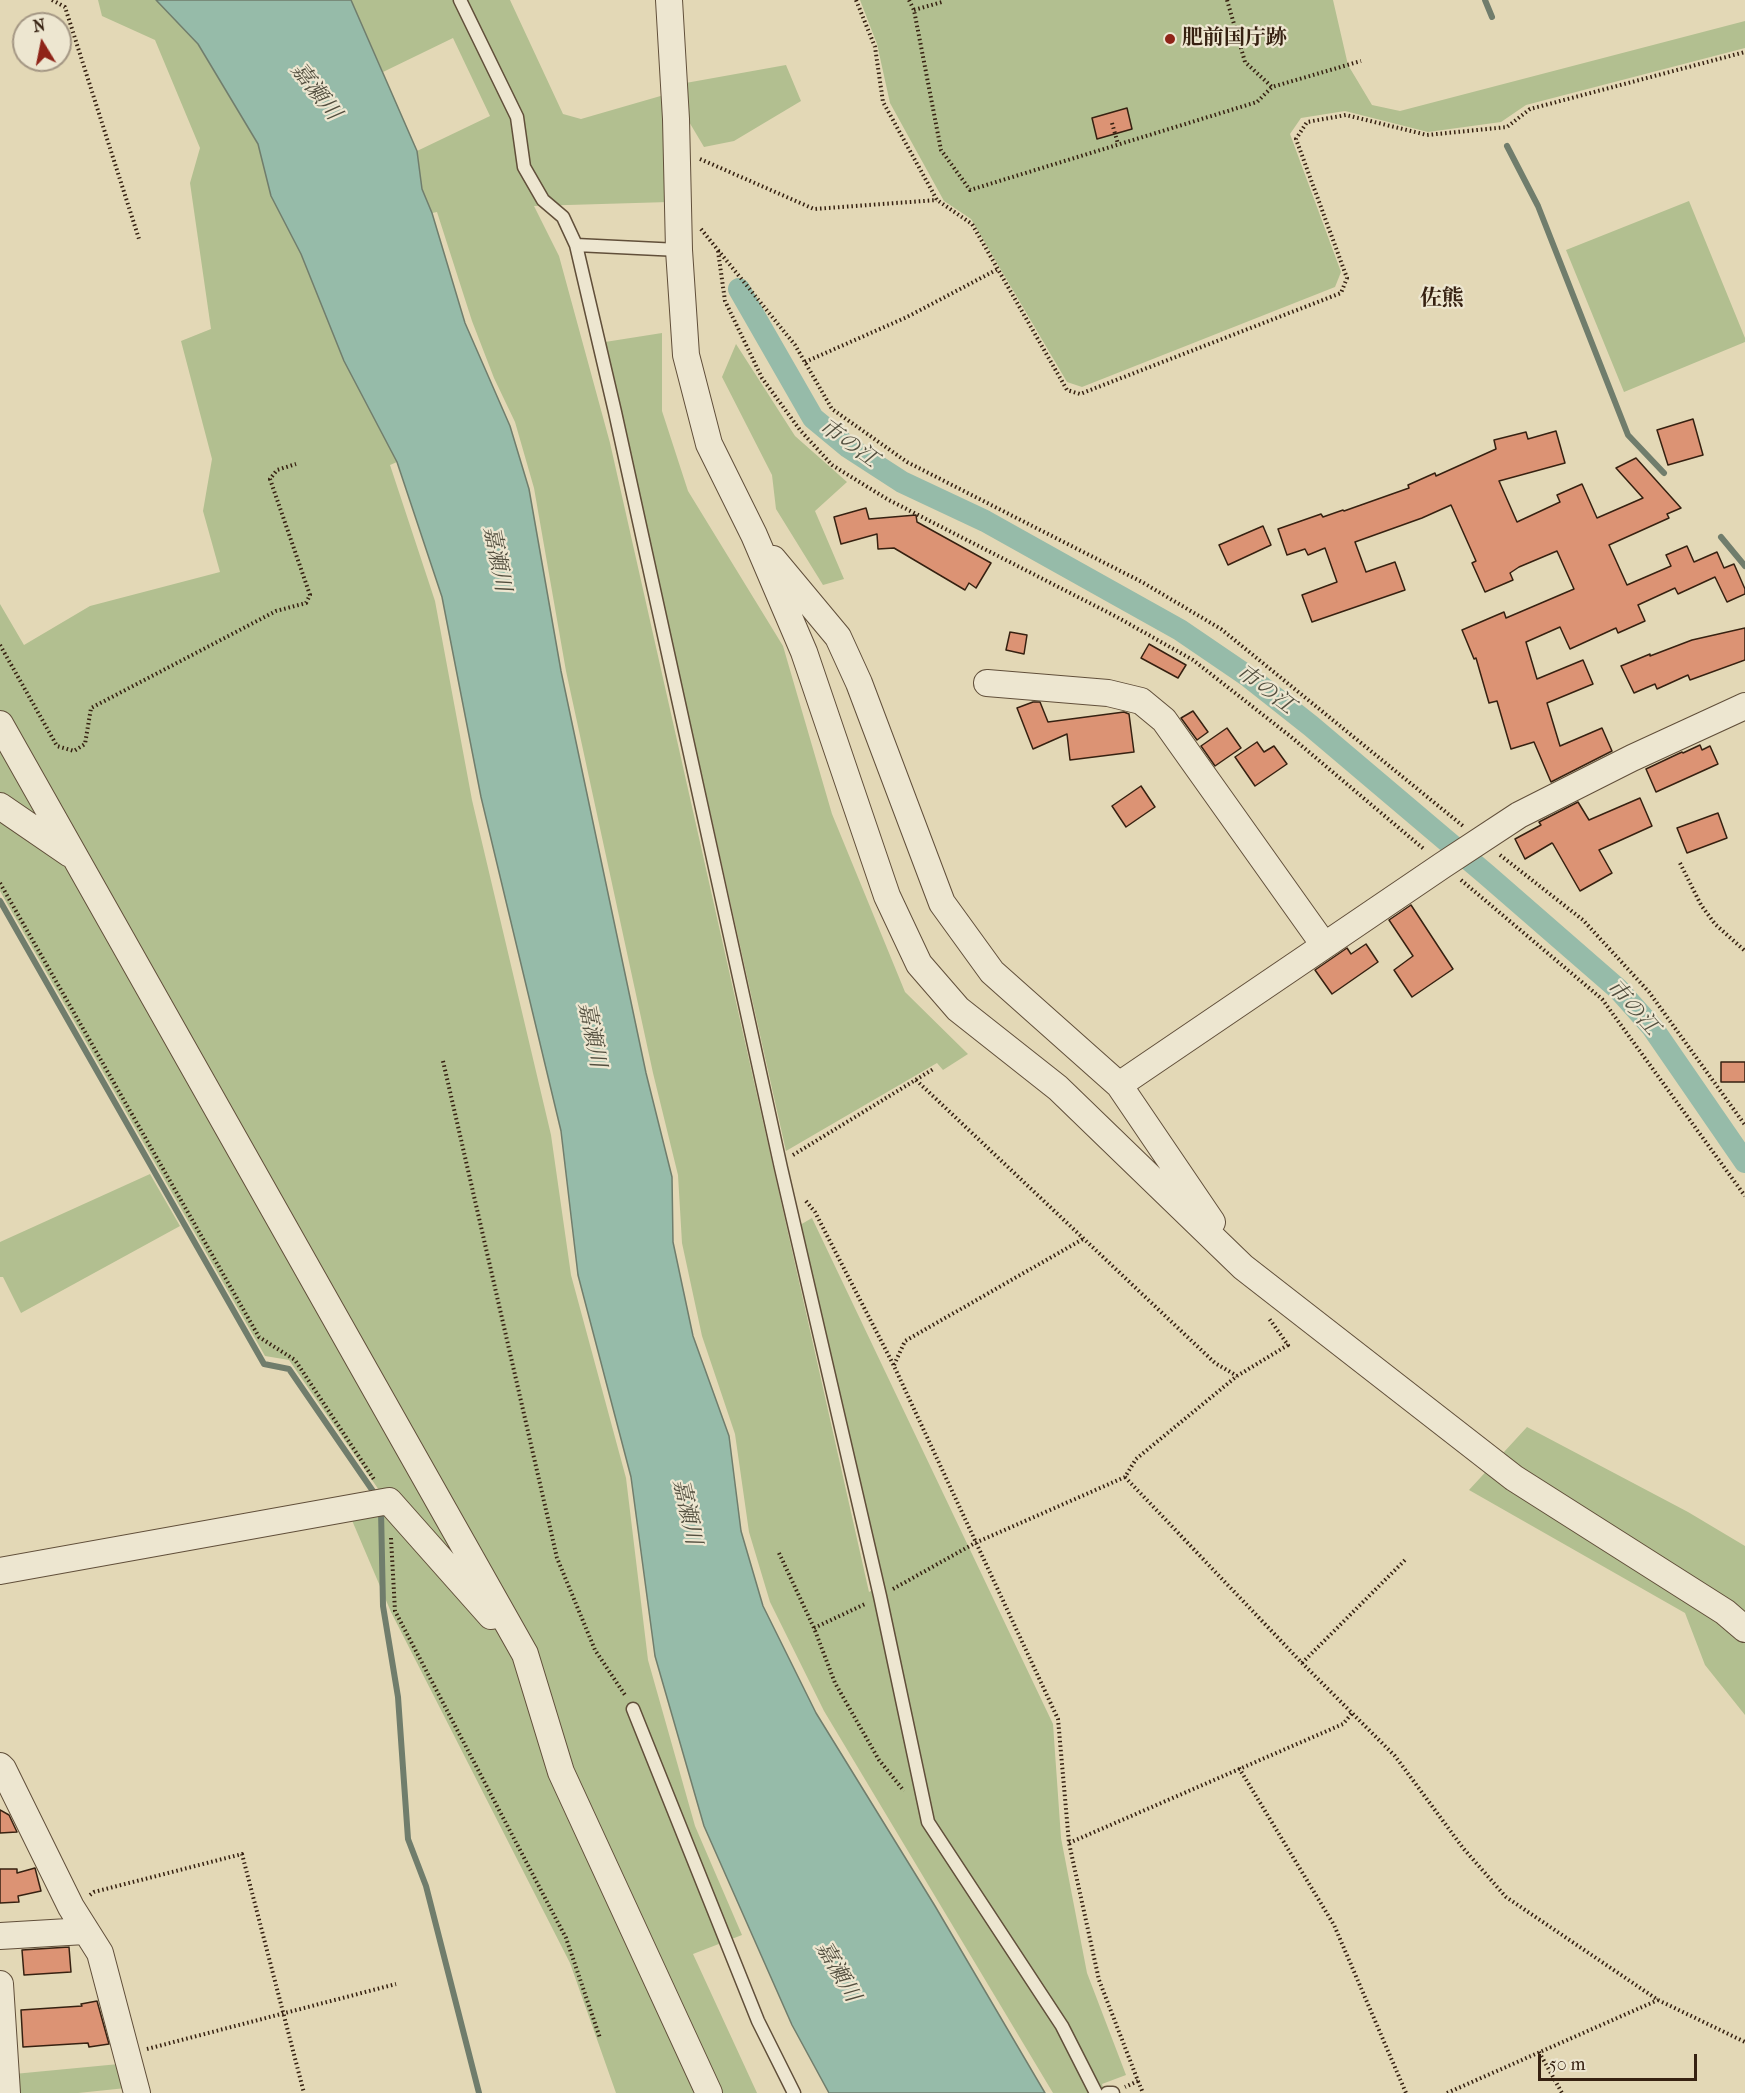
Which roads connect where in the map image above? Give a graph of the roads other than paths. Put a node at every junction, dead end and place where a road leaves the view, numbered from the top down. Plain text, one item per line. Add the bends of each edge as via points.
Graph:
1 (460, 0) edge
2 (669, 0) edge
3 (576, 246) junction
4 (679, 250) junction
5 (754, 535) junction
6 (987, 683) dead end
7 (1745, 706) edge
8 (0, 724) edge
9 (0, 806) edge
10 (75, 857) junction
11 (1324, 945) junction
12 (1119, 1085) junction
13 (1243, 1267) junction
14 (0, 1571) edge
15 (1745, 1629) edge
16 (525, 1654) junction
17 (633, 1709) road end
18 (0, 1766) edge
19 (10, 1802) edge
20 (86, 1931) junction
21 (0, 1936) edge
22 (0, 1984) edge
23 (7, 2093) edge
24 (137, 2093) edge
25 (709, 2093) edge
26 (794, 2093) edge
27 (1096, 2093) edge
28 (1107, 2093) edge
29 (1113, 2093) edge

1 - 3 lane via 517,117 524,167 543,200 563,217
2 - 4 street
3 - 4 lane
3 - 27 lane via 928,1822 1062,2026
4 - 5 street via 686,355 706,433
5 - 12 street via 838,637 860,683 942,903 992,972
5 - 13 street via 804,652 887,896 919,964 958,1009 1058,1088
6 - 11 street via 1107,693 1141,701 1164,720
7 - 11 street via 1519,815
8 - 10 street
9 - 10 street
10 - 16 street
11 - 12 street
12 - 13 street
13 - 15 street via 1514,1478 1725,1612
14 - 16 street via 388,1501
16 - 25 street via 561,1772
17 - 26 lane via 758,2021
18 - 19 street
19 - 20 street
20 - 21 street
20 - 24 street via 100,1953
22 - 23 street
28 - 29 lane

